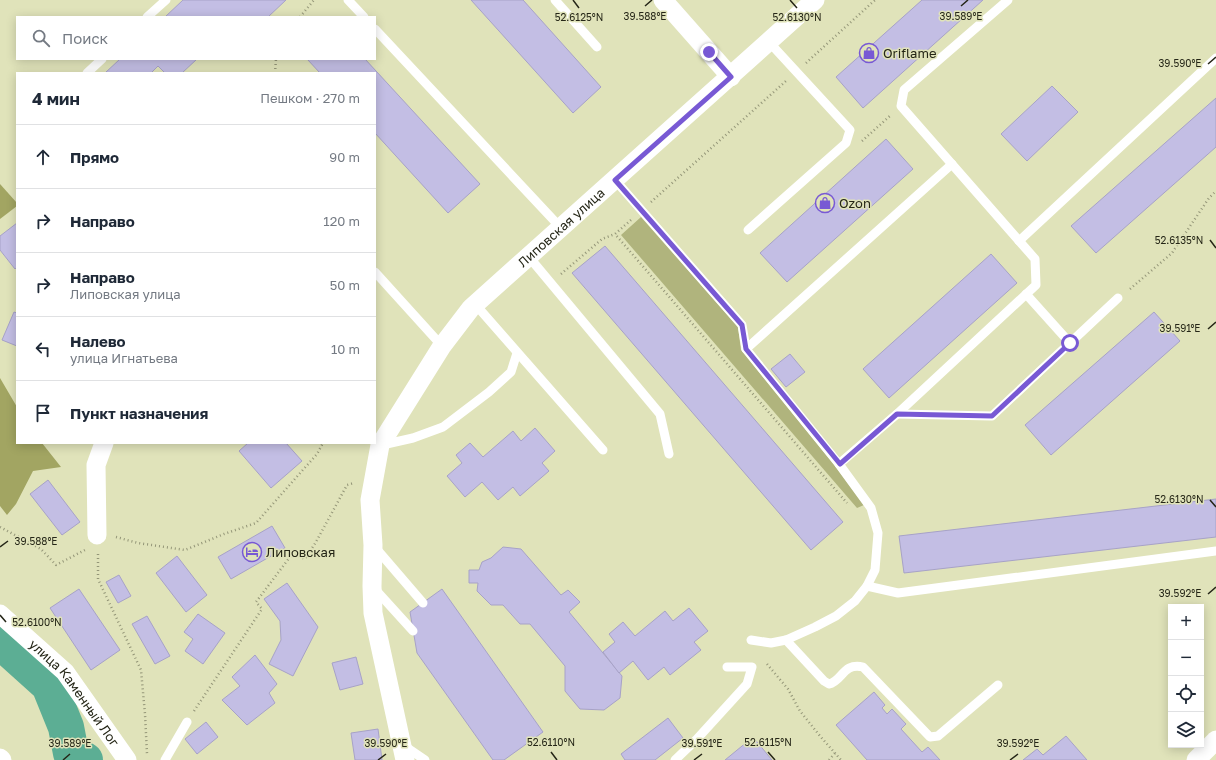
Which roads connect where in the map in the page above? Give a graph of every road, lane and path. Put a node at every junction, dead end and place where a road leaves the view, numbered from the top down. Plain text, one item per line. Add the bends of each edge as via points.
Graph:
1 (166, 0) edge
2 (314, 0) edge
3 (348, 0) edge
4 (555, 0) edge
5 (663, 0) edge
6 (815, 0) edge
7 (876, 0) edge
8 (1008, 0) edge
9 (148, 16) edge
10 (301, 16) edge
11 (363, 16) edge
12 (376, 30) edge
13 (769, 42) junction
14 (597, 47) dead end
15 (1216, 58) edge
16 (101, 60) edge
17 (276, 60) edge
18 (88, 72) edge
19 (275, 72) edge
20 (796, 72) junction
21 (731, 77) junction
22 (901, 106) junction
23 (850, 130) junction
24 (952, 164) junction
25 (615, 180) junction
26 (1216, 191) edge
27 (641, 211) junction
28 (562, 228) junction
29 (748, 230) dead end
30 (615, 234) junction
31 (1019, 241) junction
32 (529, 257) junction
33 (376, 273) edge
34 (551, 283) junction
35 (1026, 294) junction
36 (1118, 298) joint
37 (475, 304) junction
38 (1070, 343) junction
39 (442, 346) junction
40 (746, 349) junction
41 (517, 353) junction
42 (897, 414) junction
43 (382, 432) edge
44 (104, 444) edge
45 (322, 444) edge
46 (603, 450) dead end
47 (669, 454) dead end
48 (840, 464) junction
49 (374, 478) junction
50 (871, 508) junction
51 (0, 527) edge
52 (98, 535) junction
53 (374, 545) junction
54 (1216, 551) edge
55 (372, 586) junction
56 (867, 586) junction
57 (423, 603) dead end
58 (0, 614) edge
59 (413, 631) dead end
60 (751, 640) dead end
61 (786, 640) junction
62 (727, 667) dead end
63 (769, 667) dead end
64 (998, 684) dead end
65 (187, 722) joint
66 (1216, 740) edge
67 (403, 752) edge
68 (835, 753) junction
69 (127, 760) edge
70 (147, 760) edge
71 (165, 760) edge
72 (425, 760) edge
73 (675, 760) edge
74 (829, 760) edge
75 (841, 760) edge
76 (1196, 760) edge

1 - 9 lane
2 - 10 path
3 - 11 lane
4 - 14 lane
5 - 21 street
6 - 13 street, Липовская улица
7 - 20 path
8 - 22 lane via 904,90
12 - 28 lane
13 - 20 lane
13 - 21 street, Липовская улица
15 - 31 lane
16 - 18 lane
17 - 19 path
20 - 23 lane
20 - 27 path
21 - 25 street, Липовская улица
22 - 23 path via 861,142
22 - 24 lane
23 - 29 lane via 846,143
24 - 31 lane
24 - 40 lane
25 - 27 lane
25 - 28 street, Липовская улица
26 - 36 path via 1172,253
27 - 30 path
27 - 40 lane via 742,325
28 - 32 street, Липовская улица
30 - 34 path via 602,239
30 - 50 path via 856,514
31 - 35 lane via 1035,259 1036,285
32 - 34 lane
32 - 37 street, Липовская улица
33 - 39 lane
34 - 47 lane via 660,414
35 - 38 lane
35 - 42 lane
36 - 38 lane
37 - 39 street, Липовская улица
37 - 41 lane
38 - 42 lane via 992,416
39 - 43 street, Липовская улица
40 - 48 lane
41 - 43 lane via 511,372 444,427 413,438
41 - 46 lane
42 - 48 lane
43 - 49 street, Липовская улица
44 - 52 street via 96,465
45 - 52 path via 317,454 256,523 185,550 100,532
48 - 50 lane
49 - 53 street, Липовская улица via 370,500
49 - 65 path via 347,485 305,559 293,553 256,602 262,609
50 - 56 lane via 878,538 875,570
51 - 52 path via 40,550 56,565 84,551
52 - 70 path via 98,579 140,670
53 - 55 street, Липовская улица
53 - 57 lane
54 - 56 lane via 898,594
55 - 59 lane
55 - 67 street, Липовская улица via 373,613
56 - 61 lane via 855,601 836,616
58 - 69 street, улица Каменный Лог via 65,672
60 - 61 lane via 771,643
61 - 64 lane via 829,684 848,669 856,665 863,667 930,737 938,736
62 - 73 lane via 752,667 747,684
63 - 68 path via 788,689 800,711
65 - 71 lane
66 - 76 street
67 - 72 lane
68 - 74 path
68 - 75 path

